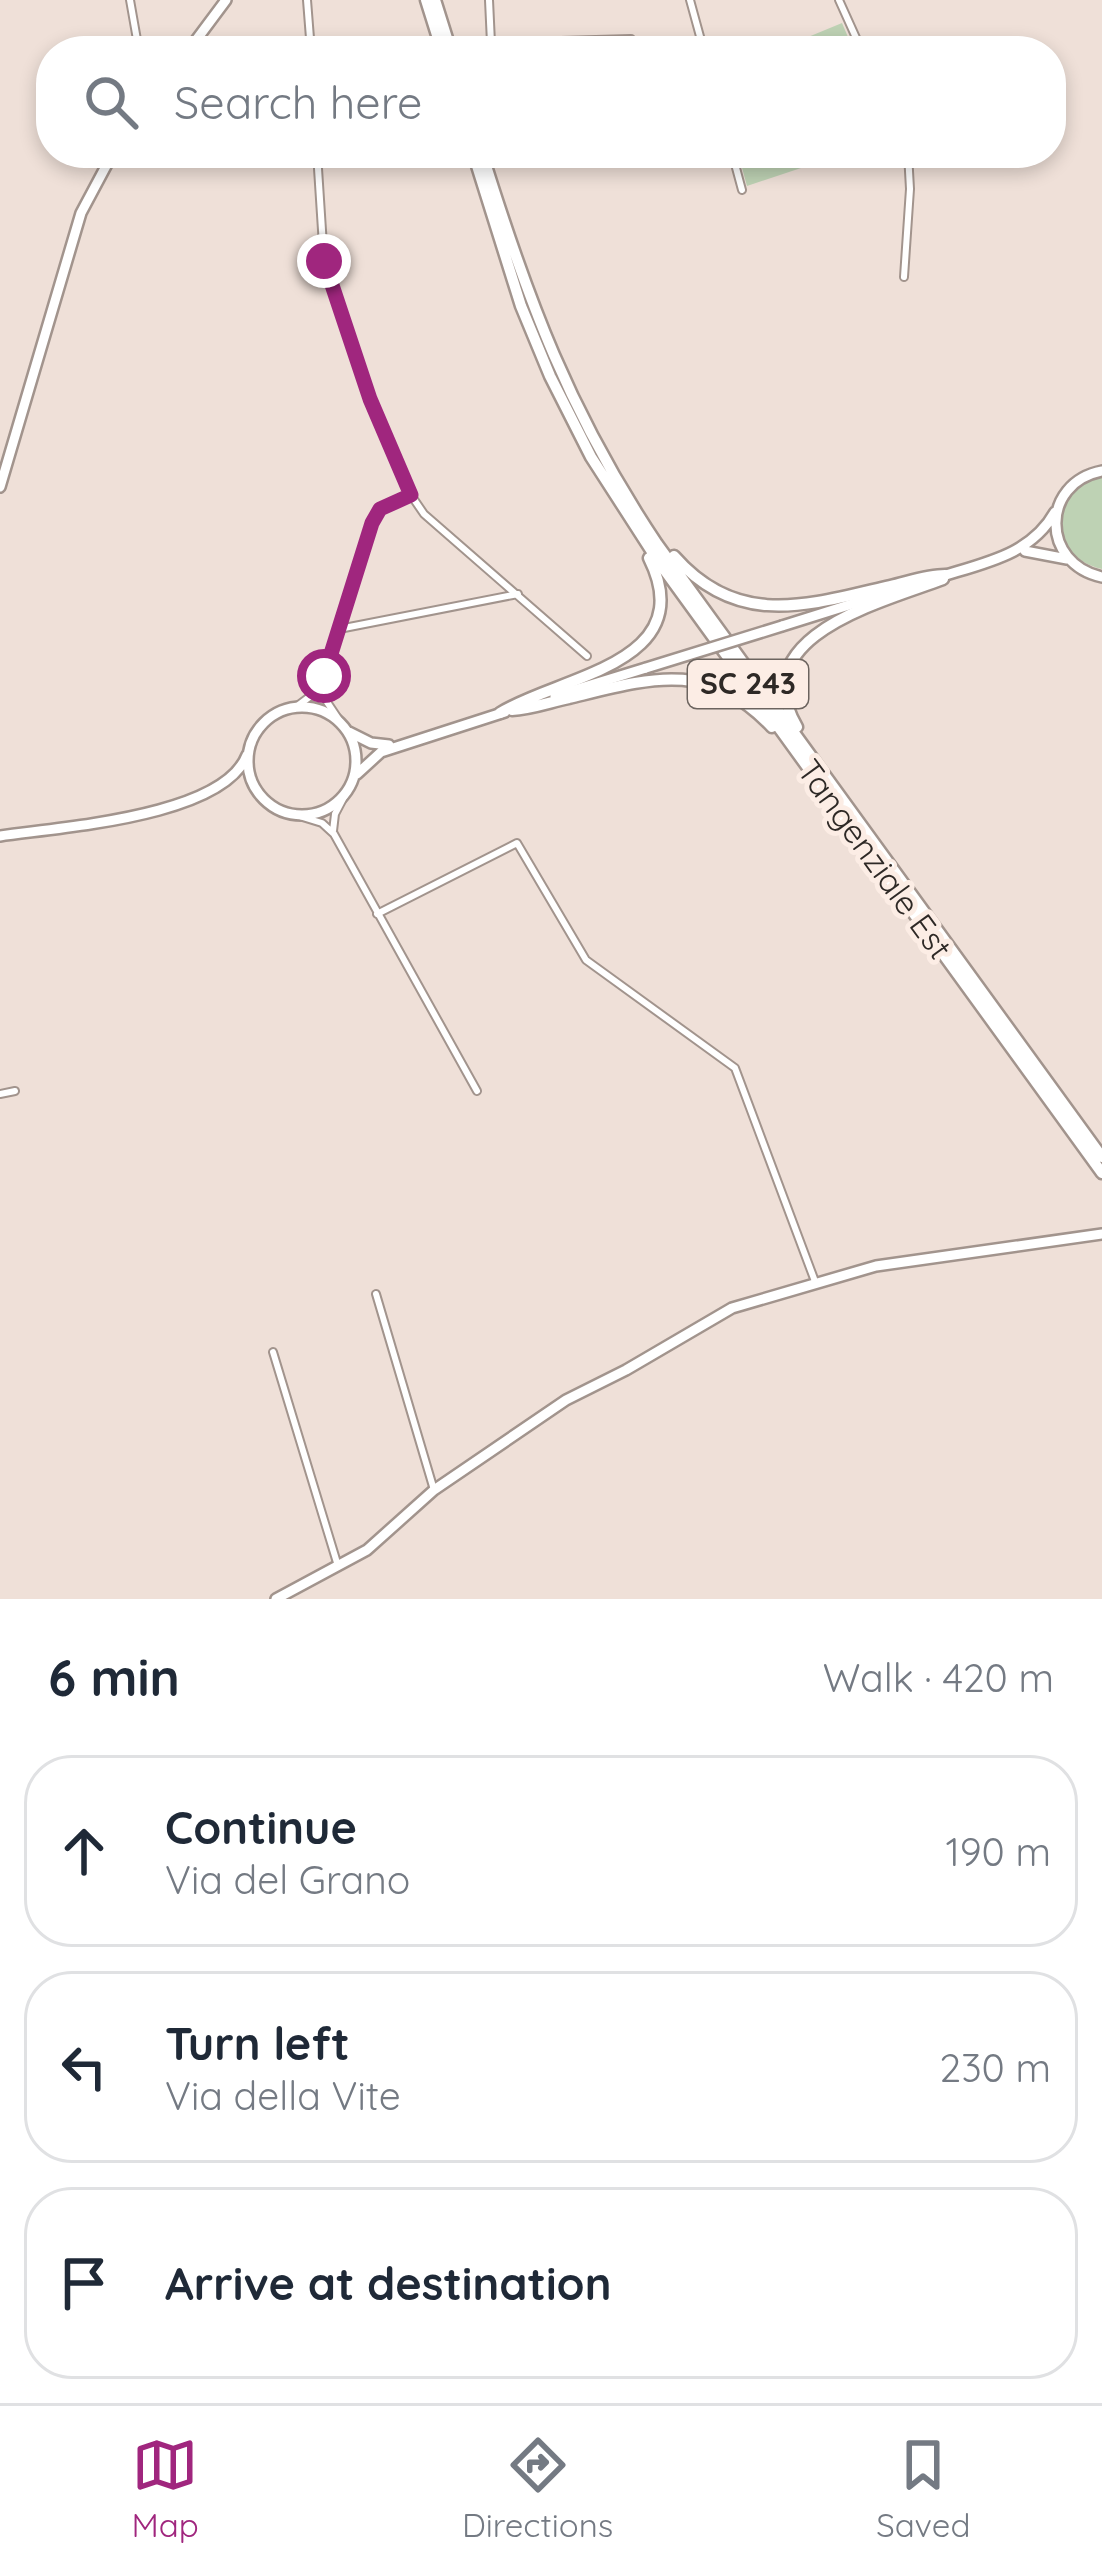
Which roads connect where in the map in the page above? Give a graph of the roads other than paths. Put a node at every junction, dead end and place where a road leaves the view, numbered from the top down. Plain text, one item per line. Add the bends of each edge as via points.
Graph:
1 (130, 0) edge
2 (226, 0) edge
3 (307, 0) edge
4 (430, 0) edge
5 (489, 0) edge
6 (690, 0) edge
7 (839, 0) edge
8 (136, 36) edge
9 (199, 36) edge
10 (309, 36) edge
11 (441, 36) edge
12 (491, 36) edge
13 (700, 36) edge
14 (855, 36) edge
15 (105, 168) edge
16 (318, 168) edge
17 (483, 168) edge
18 (483, 168) edge
19 (736, 168) edge
20 (909, 168) edge
21 (742, 190) dead end
22 (904, 277) dead end
23 (1102, 471) edge
24 (0, 488) edge
25 (609, 488) junction
26 (411, 495) junction
27 (624, 495) junction
28 (1055, 512) junction
29 (1013, 552) junction
30 (1067, 559) junction
31 (948, 574) junction
32 (1102, 577) edge
33 (518, 594) junction
34 (339, 629) junction
35 (587, 656) dead end
36 (324, 676) junction
37 (296, 707) junction
38 (506, 711) junction
39 (344, 727) junction
40 (407, 742) junction
41 (251, 744) junction
42 (354, 778) junction
43 (221, 785) junction
44 (826, 793) junction
45 (346, 794) junction
46 (261, 796) junction
47 (843, 801) junction
48 (296, 815) junction
49 (334, 834) junction
50 (0, 836) edge
51 (377, 914) junction
52 (15, 1090) dead end
53 (477, 1091) dead end
54 (0, 1094) edge
55 (1102, 1157) edge
56 (1102, 1173) edge
57 (1102, 1234) edge
58 (816, 1284) junction
59 (376, 1294) dead end
60 (273, 1352) dead end
61 (434, 1490) junction
62 (338, 1568) junction
63 (276, 1599) edge

1 - 8 street
2 - 9 street
3 - 10 street
4 - 11 highway
5 - 12 street
6 - 13 street
7 - 14 street
15 - 24 street via 81,213
16 - 26 street via 324,261
17 - 25 highway, Tangenziale Est / SC 243 via 536,344
18 - 27 highway, Tangenziale Est / SC 243 via 536,319
19 - 21 street
20 - 22 street
23 - 28 street via 1070,486
25 - 38 highway via 656,573 652,631 625,657
25 - 44 highway, Tangenziale Est / SC 243
26 - 33 street
26 - 34 street via 380,509 372,523
27 - 31 highway via 686,570 744,603 794,606
27 - 47 highway, Tangenziale Est / SC 243
28 - 29 street via 1038,538
28 - 30 street
29 - 30 street
29 - 31 street
30 - 32 street
31 - 38 street, bridge
31 - 47 highway via 818,632 793,659 788,709
33 - 34 street
33 - 35 street
34 - 36 street
36 - 37 street via 317,694
36 - 39 street via 327,702
37 - 39 street
37 - 41 street via 267,721
38 - 40 street
38 - 44 highway via 662,677 712,684 763,718
39 - 40 street via 370,743
39 - 42 street via 356,752
40 - 42 street via 374,756
41 - 43 street via 239,772
41 - 46 street via 249,772
42 - 45 street
43 - 46 street
43 - 50 street via 155,812
44 - 56 highway, Tangenziale Est / SC 243
45 - 48 street via 318,813
45 - 49 street
46 - 48 street
47 - 55 highway, Tangenziale Est / SC 243
48 - 49 street
49 - 51 street
51 - 53 street
51 - 58 street via 517,843 586,960 735,1068
52 - 54 street
57 - 58 street via 895,1262
58 - 61 street via 761,1297 678,1336
59 - 61 street
60 - 62 street
61 - 62 street
62 - 63 street

